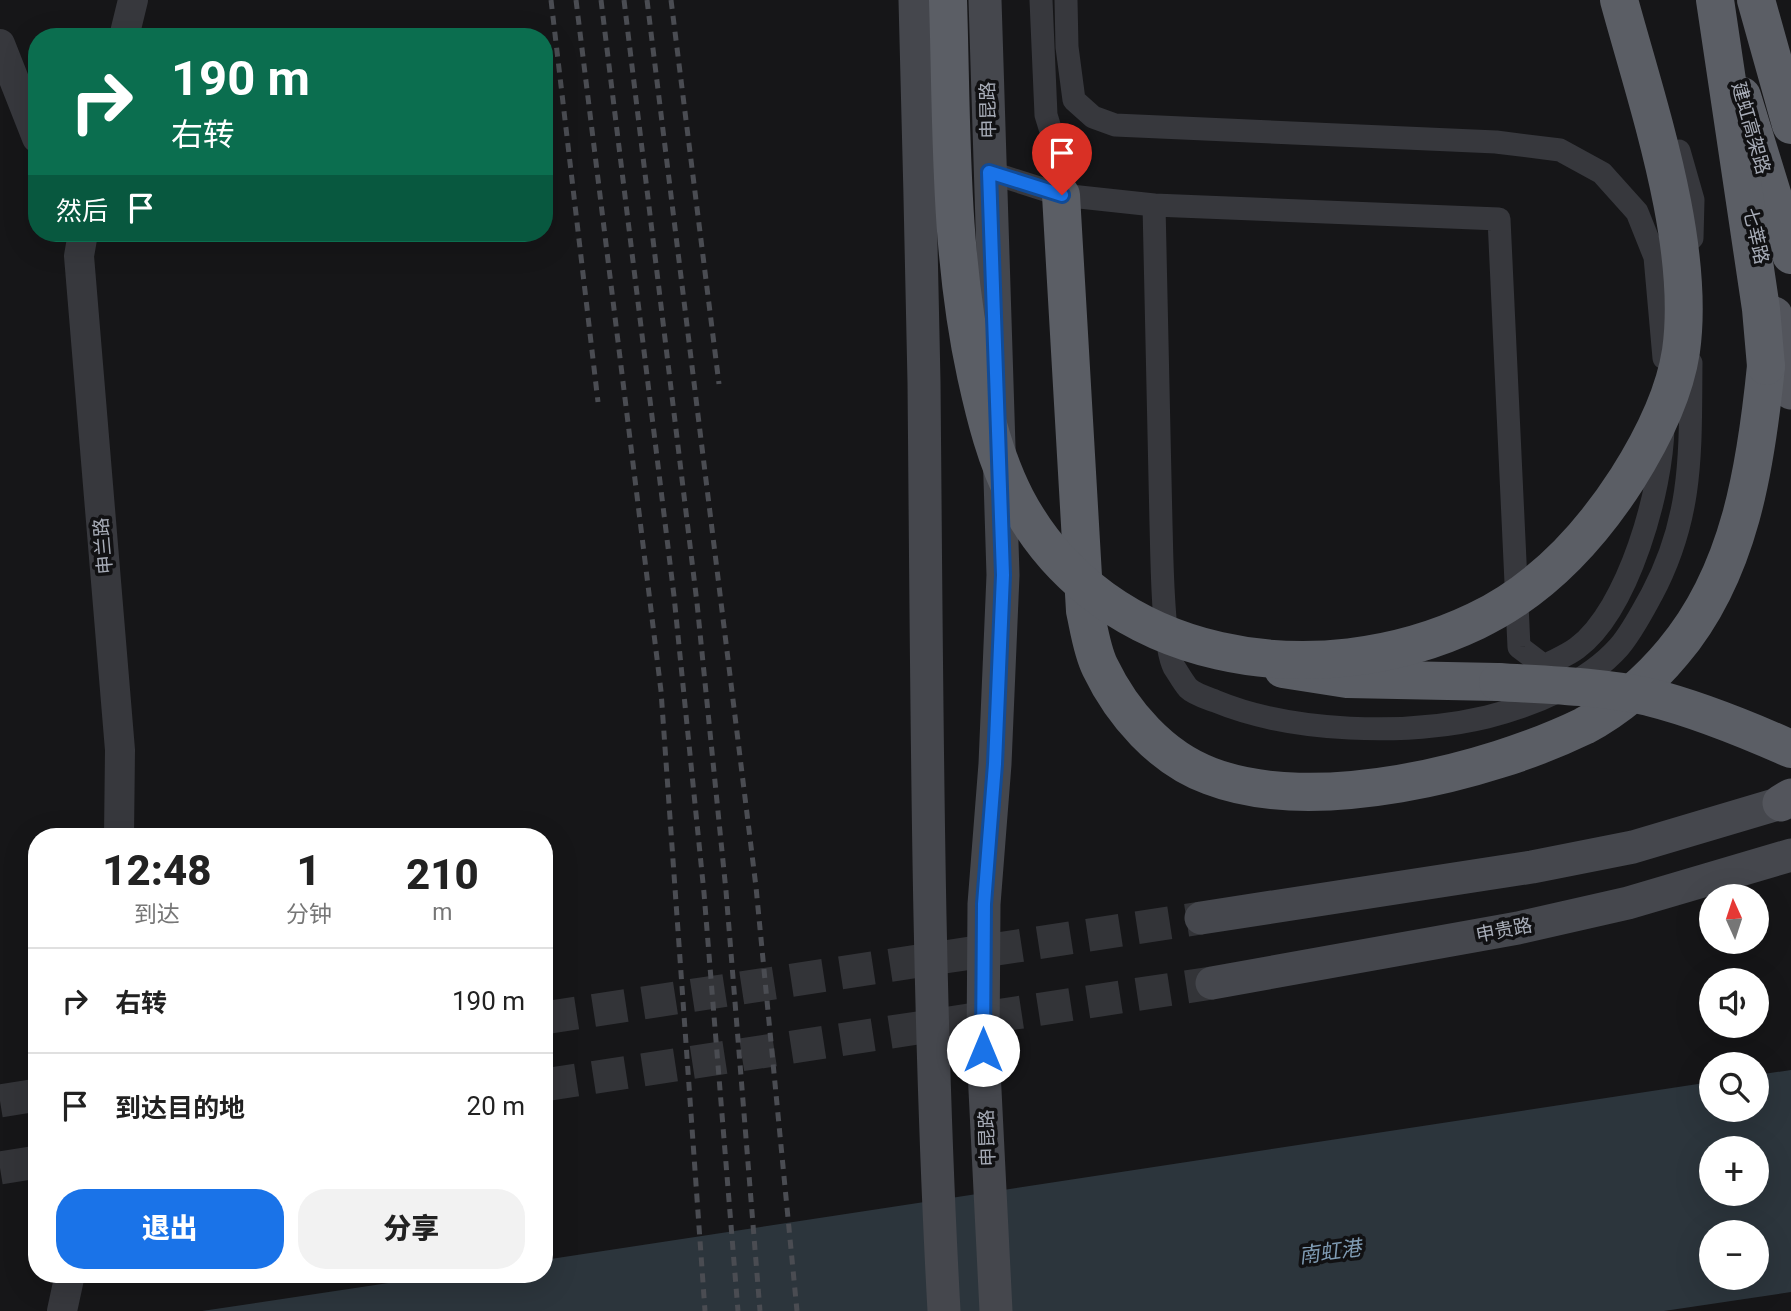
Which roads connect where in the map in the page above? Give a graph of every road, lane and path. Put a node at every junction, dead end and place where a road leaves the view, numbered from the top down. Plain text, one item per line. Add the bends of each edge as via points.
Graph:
1 (133, 0) edge
2 (915, 0) edge
3 (948, 0) edge
4 (985, 0) edge
5 (1041, 0) edge
6 (1066, 0) edge
7 (1619, 0) edge
8 (1636, 0) edge
9 (1703, 0) edge
10 (1715, 0) edge
11 (1756, 0) edge
12 (126, 28) edge
13 (0, 44) edge
14 (28, 115) edge
15 (1791, 125) edge
16 (989, 172) junction
17 (1062, 195) junction
18 (1154, 205) junction
19 (77, 242) edge
20 (1791, 255) edge
21 (1791, 391) edge
22 (1193, 647) junction
23 (1791, 749) edge
24 (1788, 799) edge
25 (119, 828) edge
26 (1791, 855) edge
27 (1200, 918) tunnel mouth
28 (1212, 983) tunnel mouth
29 (68, 1283) edge
30 (62, 1311) edge
31 (944, 1311) edge
32 (996, 1311) edge

1 - 12 street
2 - 31 main road via 936,1176
3 - 22 highway, bridge via 957,260 986,419 1016,498 1050,550 1117,612
4 - 16 main road, 申昆路
5 - 17 street via 1046,115 1057,151
6 - 18 street via 1074,100 1093,117 1115,125 1482,141 1560,150 1602,173 1636,212 1655,257 1665,343 1662,459 1644,531 1614,606 1578,647 1544,666 1519,647 1499,219
7 - 22 highway, bridge via 1672,195 1683,292 1681,352 1667,404 1648,446 1618,492 1584,539 1534,585 1479,620 1434,639 1334,658 1244,655
8 - 18 street via 1693,200 1687,494 1662,574 1618,648 1541,699 1488,717 1418,727 1348,727 1231,708 1189,690 1172,663 1163,588
9 - 21 main road, 七莘路
10 - 17 highway, bridge via 1766,366 1749,491 1734,543 1707,600 1675,650 1649,678 1586,725 1517,754 1416,780 1350,789 1274,791 1209,776 1164,749 1126,712 1099,665 1085,611
10 - 20 highway, 建虹高架路, bridge
11 - 15 highway, 建虹高架路
13 - 14 street
16 - 17 street
16 - 32 main road, 申昆路 via 1003,575 984,904 983,1050
17 - 18 street
19 - 25 street, 申兰路 via 120,750
22 - 23 highway, bridge via 1243,662 1347,679 1555,685 1648,697
24 - 27 main road via 1633,847 1570,860
26 - 28 main road, 申贵路 via 1567,917
29 - 30 street

